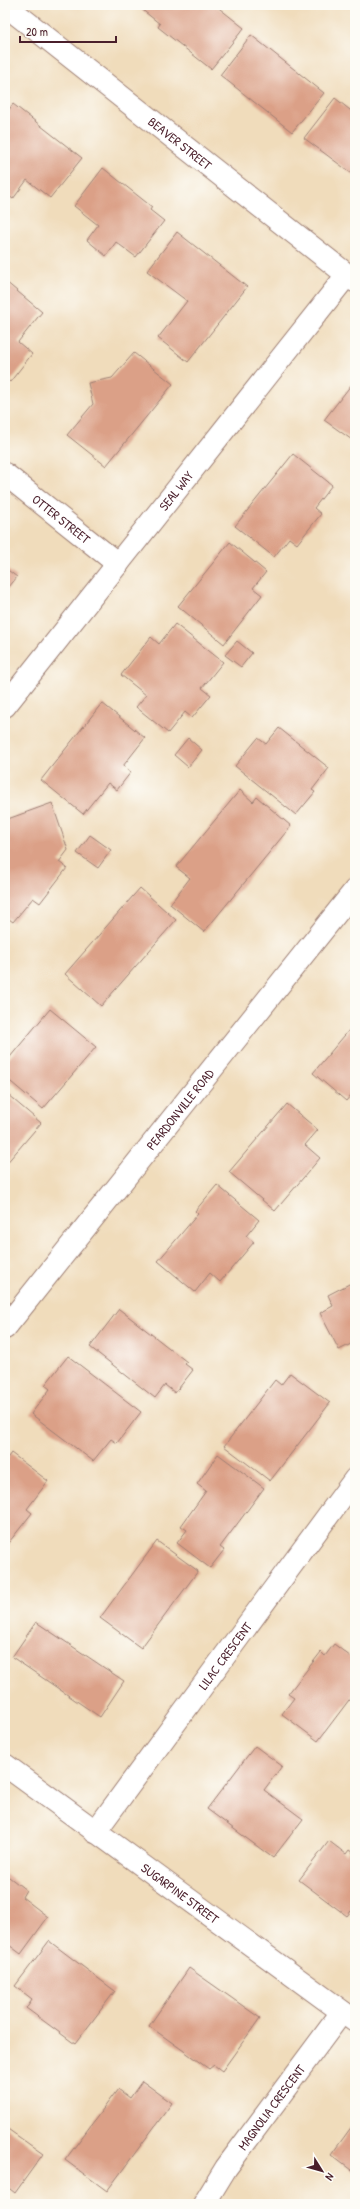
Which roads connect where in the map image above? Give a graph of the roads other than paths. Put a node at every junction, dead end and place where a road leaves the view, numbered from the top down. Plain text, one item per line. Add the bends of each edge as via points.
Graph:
1 (5, 5) edge
2 (351, 278) edge
3 (5, 474) edge
4 (118, 564) junction
5 (5, 706) edge
6 (355, 890) edge
7 (5, 1328) edge
8 (355, 1479) edge
9 (5, 1765) edge
10 (94, 1832) junction
11 (349, 2016) edge
12 (204, 2204) edge

1 - 2 street, BEAVER STREET
2 - 4 street, SEAL WAY
3 - 4 street, OTTER STREET
4 - 5 street, SEAL WAY
6 - 7 street, PEARDONVILLE ROAD
8 - 10 street, LILAC CRESCENT
9 - 10 street, SUGARPINE STREET
10 - 11 street, SUGARPINE STREET
11 - 12 street, MAGNOLIA CRESCENT via 226,2168

